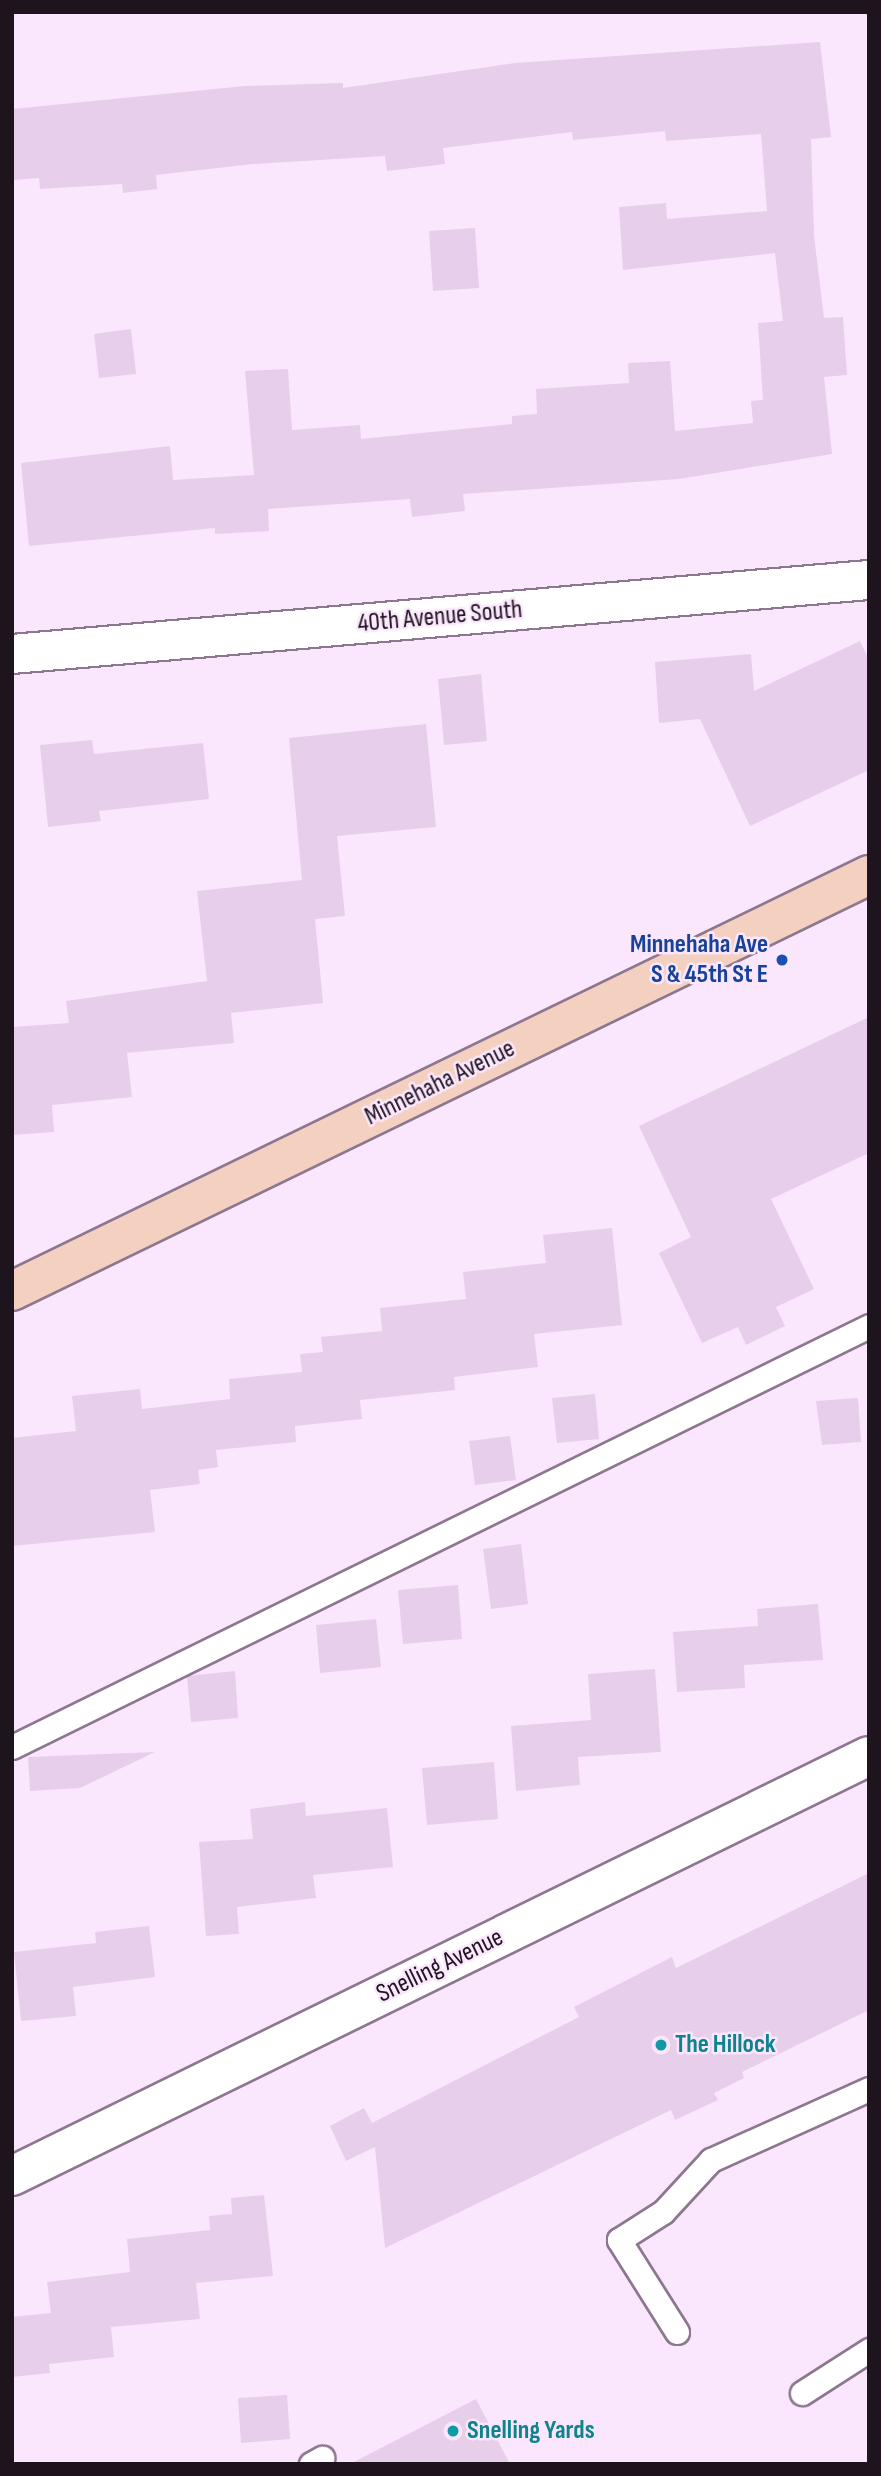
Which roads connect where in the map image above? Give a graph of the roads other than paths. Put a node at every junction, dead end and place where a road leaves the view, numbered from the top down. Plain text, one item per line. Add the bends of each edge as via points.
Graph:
1 (869, 580) edge
2 (12, 654) edge
3 (869, 875) edge
4 (12, 1291) edge
5 (869, 1326) edge
6 (12, 1747) edge
7 (869, 1756) edge
8 (869, 2089) edge
9 (12, 2176) edge
10 (677, 2332) dead end
11 (869, 2350) edge
12 (803, 2393) dead end

1 - 2 street, 40th Avenue South
3 - 4 main road, Minnehaha Avenue
5 - 6 lane
7 - 9 street, Snelling Avenue
8 - 10 lane via 776,2135 744,2140 686,2181 663,2212 619,2240
11 - 12 lane

